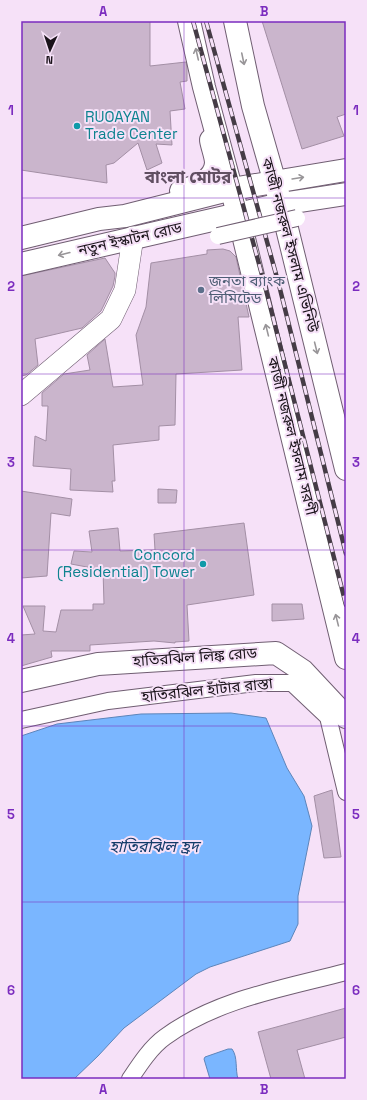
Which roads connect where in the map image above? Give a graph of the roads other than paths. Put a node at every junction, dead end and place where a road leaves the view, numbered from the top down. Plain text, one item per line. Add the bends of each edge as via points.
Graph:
1 (189, 21) edge
2 (235, 21) edge
3 (204, 87) junction
4 (346, 170) edge
5 (274, 181) junction
6 (232, 190) junction
7 (346, 194) edge
8 (205, 195) junction
9 (281, 204) junction
10 (238, 214) junction
11 (297, 218) dead end
12 (99, 219) junction
13 (214, 228) junction
14 (132, 237) junction
15 (21, 238) edge
16 (21, 264) edge
17 (21, 395) edge
18 (346, 469) edge
19 (346, 658) edge
20 (21, 681) edge
21 (346, 717) edge
22 (21, 720) edge
23 (346, 792) edge
24 (346, 972) edge
25 (130, 1079) edge

3 -> 1 main road
2 -> 5 main road, কাজী নজরুল ইসলাম এভিনিউ via 252,106
3 - 6 main road
3 - 12 main road via 204,113 216,161 210,176 202,184 116,210
5 -> 4 main road, নতুন ইস্কাটন রোড
5 - 6 main road, নতুন ইস্কাটন রোড
5 - 9 main road, কাজী নজরুল ইসলাম এভিনিউ
6 - 8 main road, নতুন ইস্কাটন রোড
6 - 10 main road
7 - 9 main road, নতুন ইস্কাটন রোড
8 - 12 main road, নতুন ইস্কাটন রোড via 125,216
8 - 13 main road
9 - 10 main road, নতুন ইস্কাটন রোড
9 -> 18 main road, কাজী নজরুল ইসলাম এভিনিউ
10 - 13 main road, নতুন ইস্কাটন রোড
19 -> 10 main road, কাজী নজরুল ইসলাম সরণী
11 - 13 street, bridge
12 - 15 main road, নতুন ইস্কাটন রোড
13 - 14 main road, নতুন ইস্কাটন রোড
14 -> 16 main road, নতুন ইস্কাটন রোড
14 - 17 street via 125,290 111,319
20 - 21 main road, হাতিরঝিল লিঙ্ক রোড via 98,664 276,653 303,672
22 - 23 street, হাতিরঝিল হাঁটার রাস্তা via 116,700 256,682 292,683 328,717
24 - 25 street via 230,1003 196,1019 165,1037

